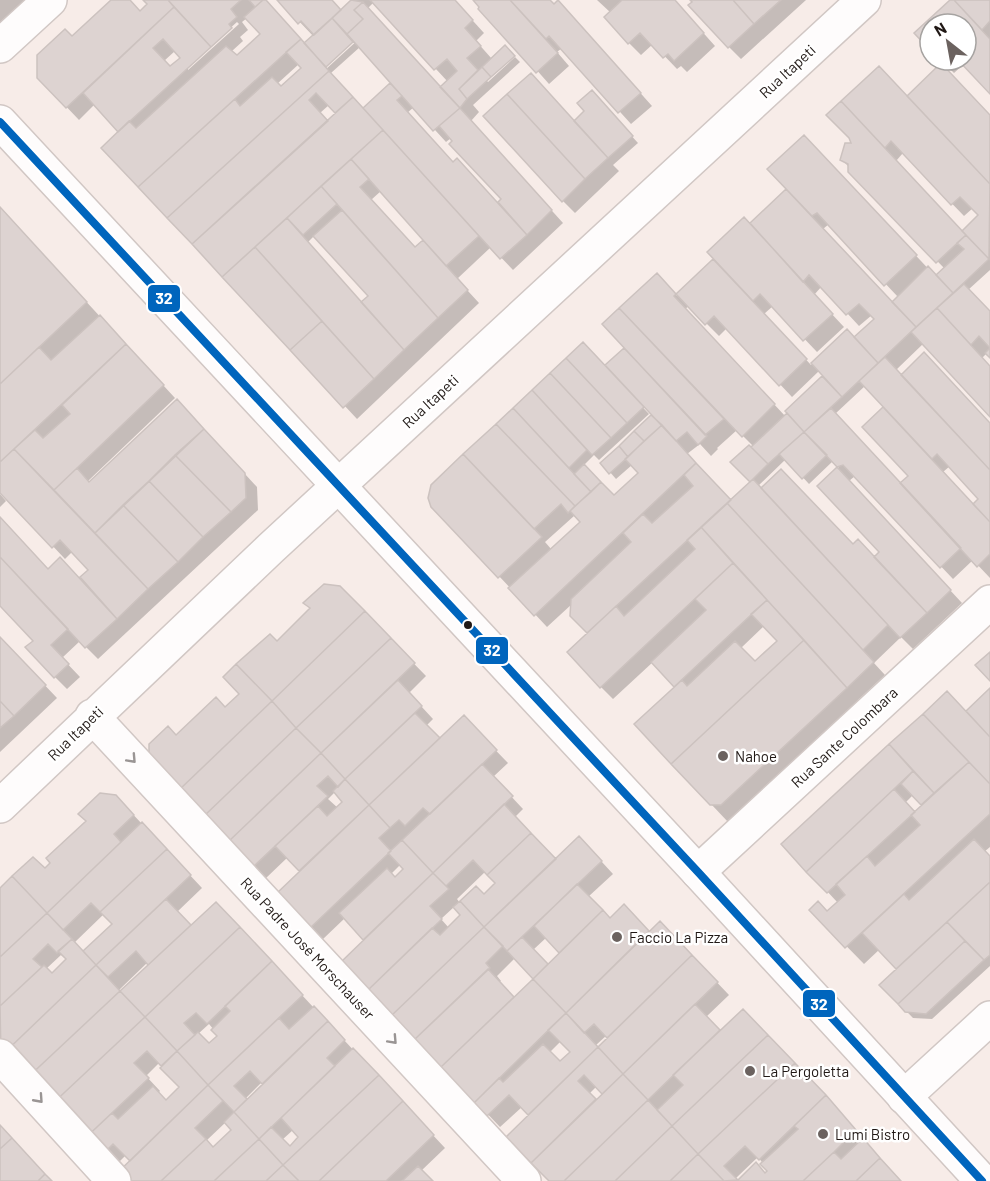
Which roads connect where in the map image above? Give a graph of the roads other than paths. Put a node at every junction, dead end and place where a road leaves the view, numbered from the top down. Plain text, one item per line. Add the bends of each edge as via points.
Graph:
1 (50, 0) edge
2 (864, 0) edge
3 (0, 46) edge
4 (0, 122) edge
5 (338, 486) junction
6 (990, 602) edge
7 (92, 716) junction
8 (0, 806) edge
9 (698, 872) junction
10 (990, 1018) edge
11 (0, 1056) edge
12 (904, 1096) junction
13 (114, 1181) edge
14 (524, 1181) edge
15 (982, 1181) edge

1 - 3 street
2 - 5 street, Rua Itapeti
4 - 5 street
5 - 7 street, Rua Itapeti
5 - 9 street
6 - 9 street, Rua Sante Colombara
7 - 8 street, Rua Itapeti
7 -> 14 street, Rua Padre José Morschauser
9 - 12 street
10 - 12 street
11 -> 13 street
12 - 15 street

